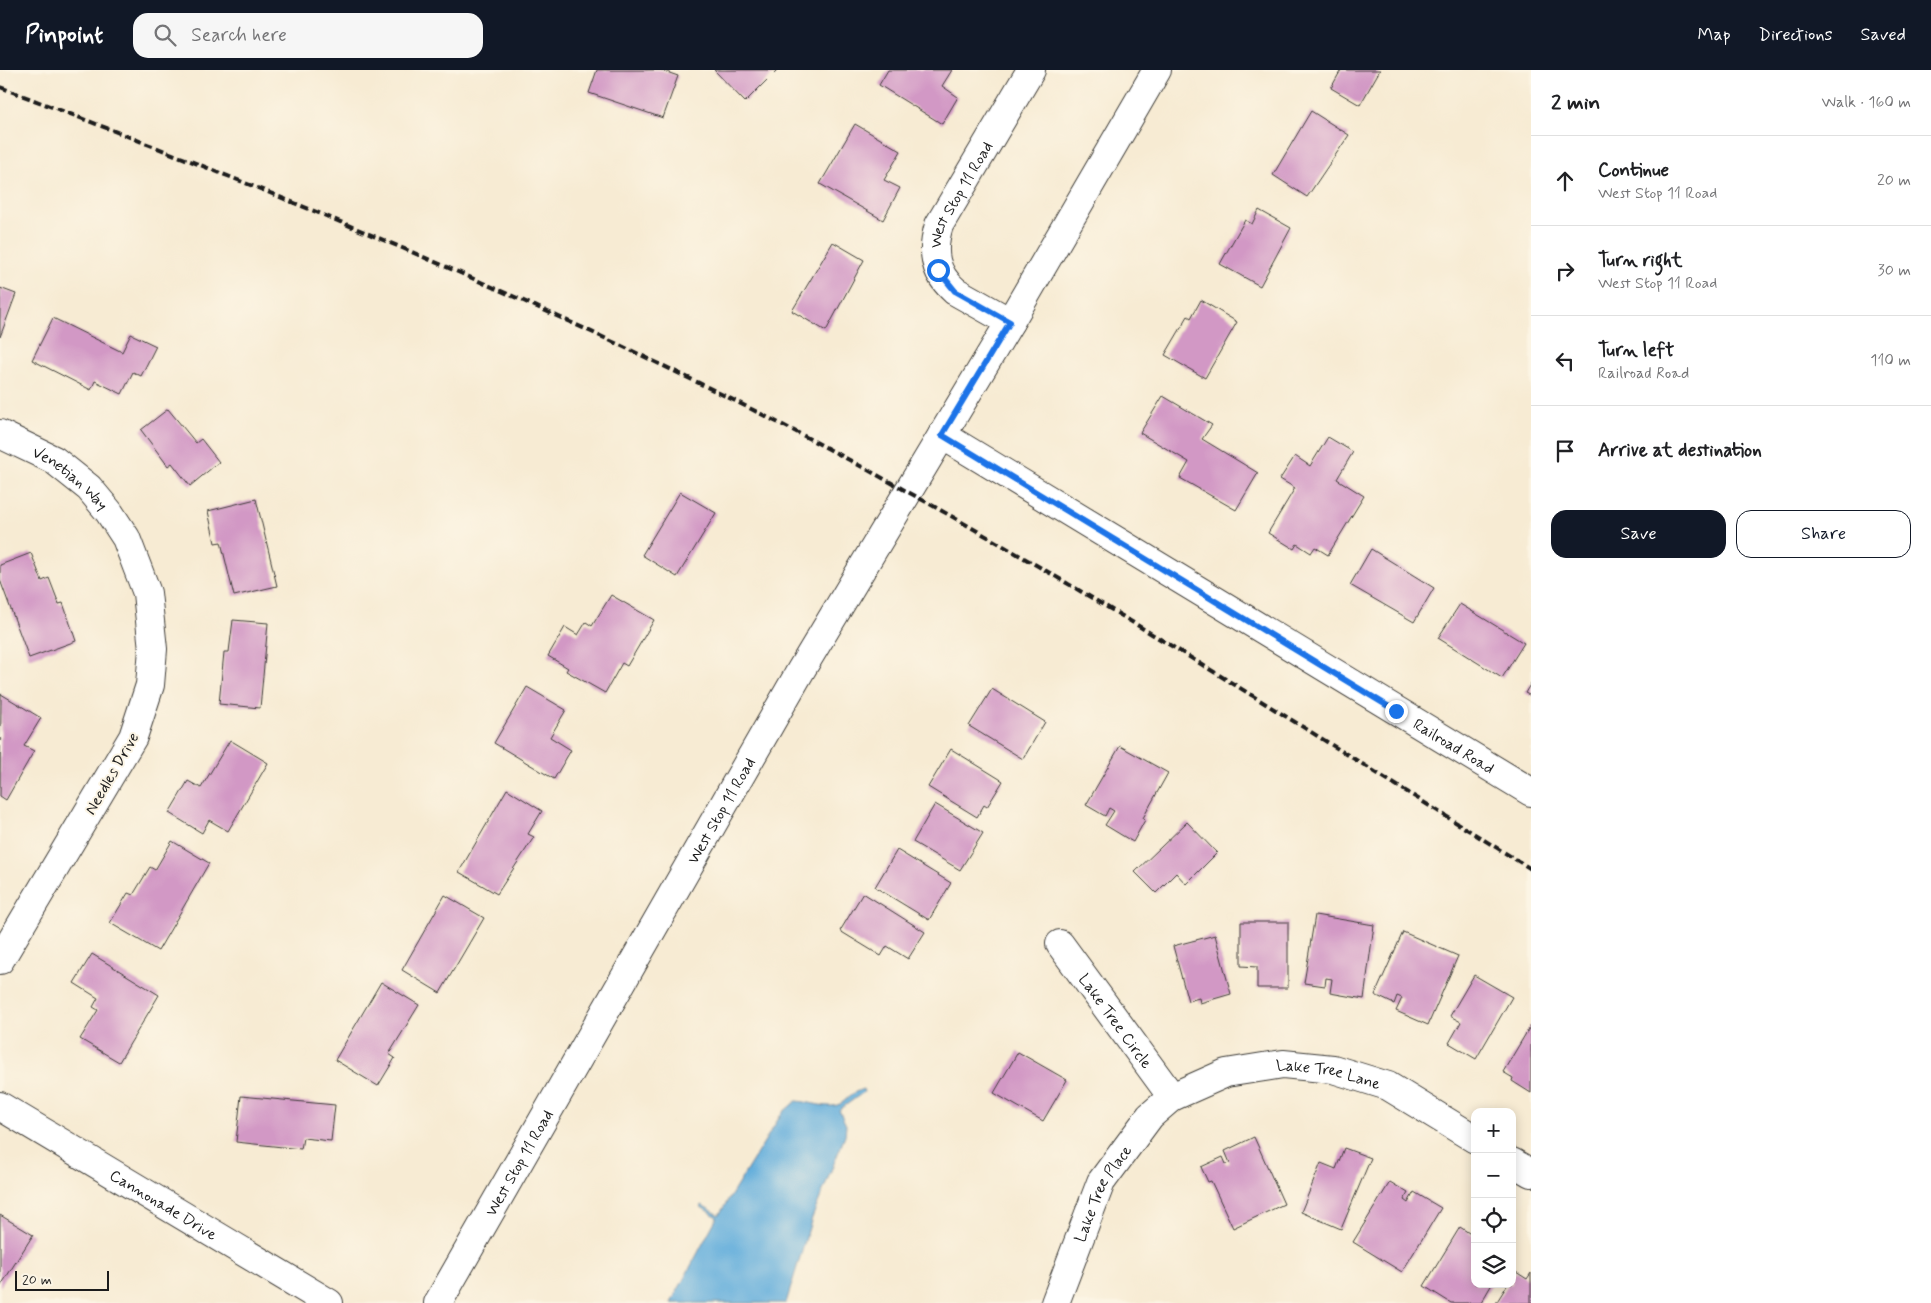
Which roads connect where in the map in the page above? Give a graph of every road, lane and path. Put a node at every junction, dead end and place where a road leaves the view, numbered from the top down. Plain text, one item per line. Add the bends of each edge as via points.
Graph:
1 (1031, 70) edge
2 (1152, 72) edge
3 (1010, 322) junction
4 (0, 434) edge
5 (942, 435) junction
6 (126, 538) joint
7 (1531, 792) edge
8 (1060, 944) dead end
9 (0, 960) edge
10 (1172, 1097) junction
11 (0, 1106) edge
12 (1471, 1137) edge
13 (1516, 1165) edge
14 (1531, 1174) edge
15 (329, 1303) edge
16 (438, 1303) edge
17 (1055, 1303) edge

1 - 3 street, West Stop 11 Road via 939,225 934,241 934,258 948,285
2 - 3 street, West Stop 11 Road
3 - 5 street, West Stop 11 Road
4 - 6 street, Venetian Way via 40,452 78,479 100,501
5 - 7 street, Railroad Road
5 - 16 street, West Stop 11 Road via 801,670
6 - 9 street, Needles Drive via 140,570 149,603 153,649 150,685 144,707 133,737
8 - 10 street, Lake Tree Circle
10 - 12 street, Lake Tree Lane via 1226,1073 1283,1064 1334,1069 1388,1086
10 - 17 street, Lake Tree Place via 1150,1116 1101,1182
11 - 15 street, Cannonade Drive
13 - 14 street

